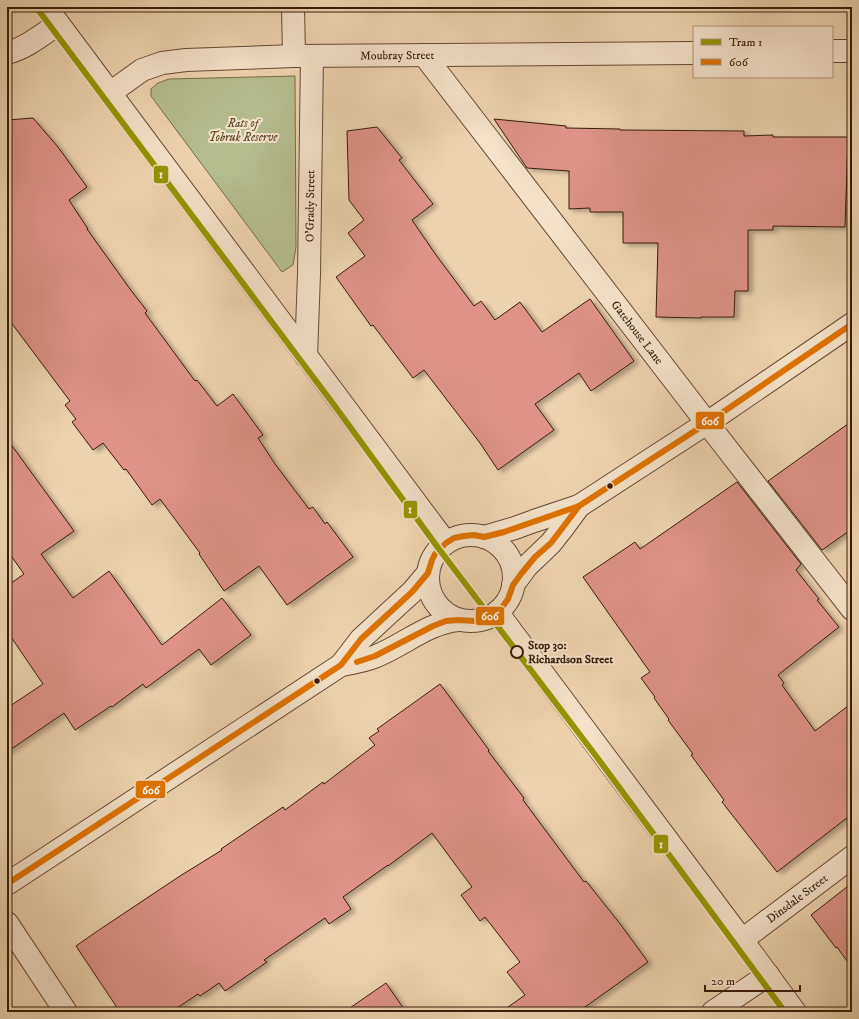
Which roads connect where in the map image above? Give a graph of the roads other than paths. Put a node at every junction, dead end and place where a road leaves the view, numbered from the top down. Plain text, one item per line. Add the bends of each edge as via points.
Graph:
1 (293, 7) edge
2 (52, 15) edge
3 (833, 51) edge
4 (852, 51) edge
5 (7, 53) edge
6 (693, 53) edge
7 (424, 55) junction
8 (303, 56) junction
9 (110, 93) junction
10 (852, 324) edge
11 (306, 356) junction
12 (707, 423) junction
13 (579, 506) junction
14 (484, 537) junction
15 (446, 543) junction
16 (428, 573) junction
17 (513, 585) junction
18 (852, 608) edge
19 (497, 612) junction
20 (458, 620) junction
21 (342, 665) junction
22 (852, 857) edge
23 (7, 884) edge
24 (7, 923) edge
25 (742, 940) junction
26 (768, 975) junction
27 (66, 1012) edge
28 (713, 1012) edge
29 (795, 1012) edge

1 - 8 street, O'Grady Street
2 - 5 street via 30,43
2 - 9 street
3 - 4 street
6 - 7 street, Moubray Street
7 - 8 street, Moubray Street
7 - 12 street, Gatehouse Lane
8 - 9 street, Moubray Street via 162,63 142,70
8 - 11 street, O'Grady Street via 309,266
9 - 11 street
10 - 12 street
11 - 15 street
12 - 13 street
12 - 18 street, Gatehouse Lane
13 - 14 street
13 - 17 street via 555,538 527,566
14 - 15 street via 464,536
14 - 17 street via 505,552 514,576
15 - 16 street via 435,554
16 - 20 street via 429,588 435,602 445,613
16 - 21 street via 407,597 361,639
17 - 19 street via 508,599
19 - 20 street via 475,621
19 - 25 street
20 - 21 street via 433,626 375,656
21 - 23 street
22 - 25 street, Dinsdale Street
24 - 27 street
25 - 26 street
26 - 28 street
26 - 29 street

